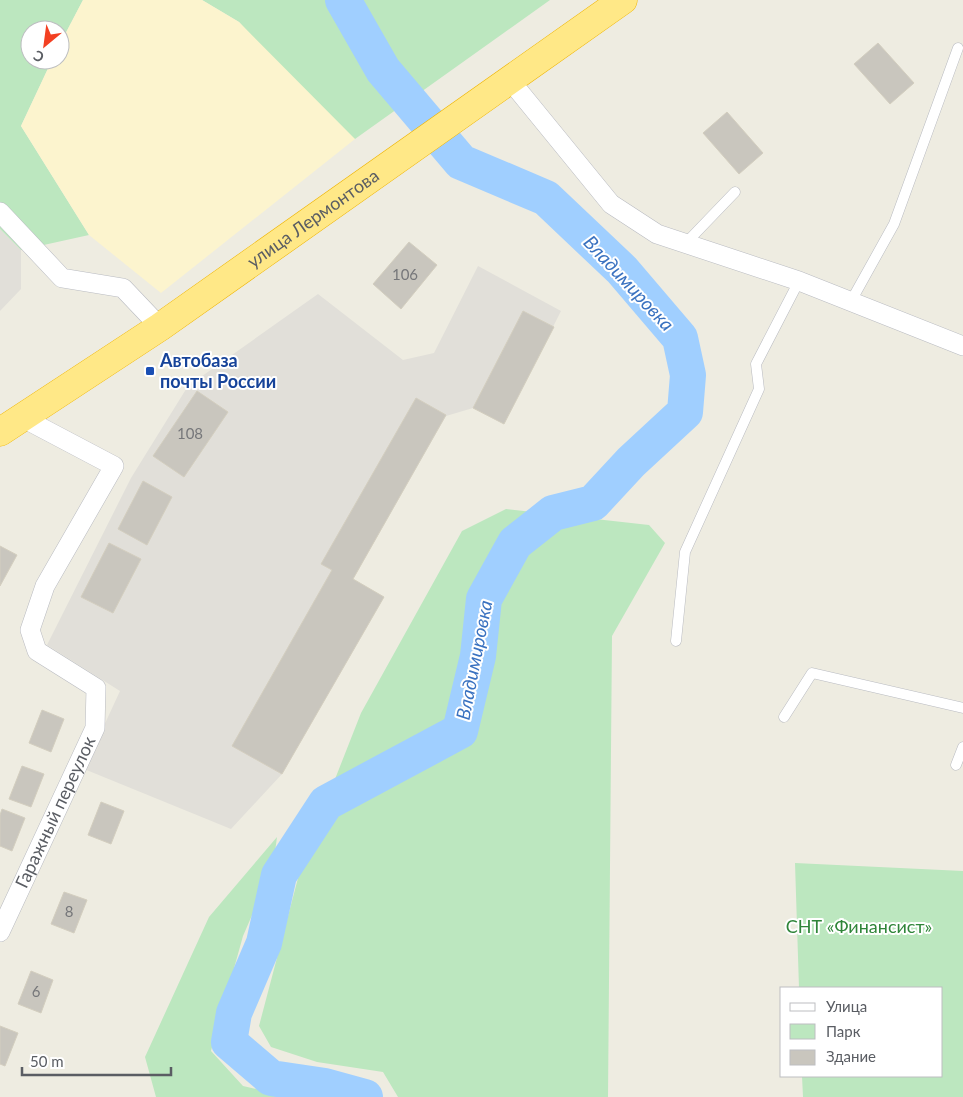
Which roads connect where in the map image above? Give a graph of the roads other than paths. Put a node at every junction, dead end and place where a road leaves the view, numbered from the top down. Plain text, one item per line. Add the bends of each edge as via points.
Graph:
1 (623, 0) edge
2 (958, 48) dead end
3 (509, 79) junction
4 (735, 192) dead end
5 (0, 212) edge
6 (686, 243) junction
7 (799, 281) junction
8 (850, 303) junction
9 (160, 327) junction
10 (963, 346) edge
11 (23, 418) junction
12 (0, 432) edge
13 (676, 641) dead end
14 (963, 708) edge
15 (784, 717) dead end
16 (963, 747) edge
17 (956, 765) dead end
18 (0, 932) edge

1 - 3 highway, улица Лермонтова
2 - 8 lane via 894,224
3 - 6 street via 611,204 657,234
3 - 9 highway, улица Лермонтова
4 - 6 lane
5 - 9 street via 62,278 123,288
6 - 7 street
7 - 8 street
7 - 13 lane via 756,364 759,389 686,552
8 - 10 street
9 - 11 highway, улица Лермонтова
11 - 12 highway, улица Лермонтова
11 - 18 street, Гаражный переулок via 114,466 45,586 30,630 37,651 96,688 96,728
14 - 15 lane via 812,673
16 - 17 lane

